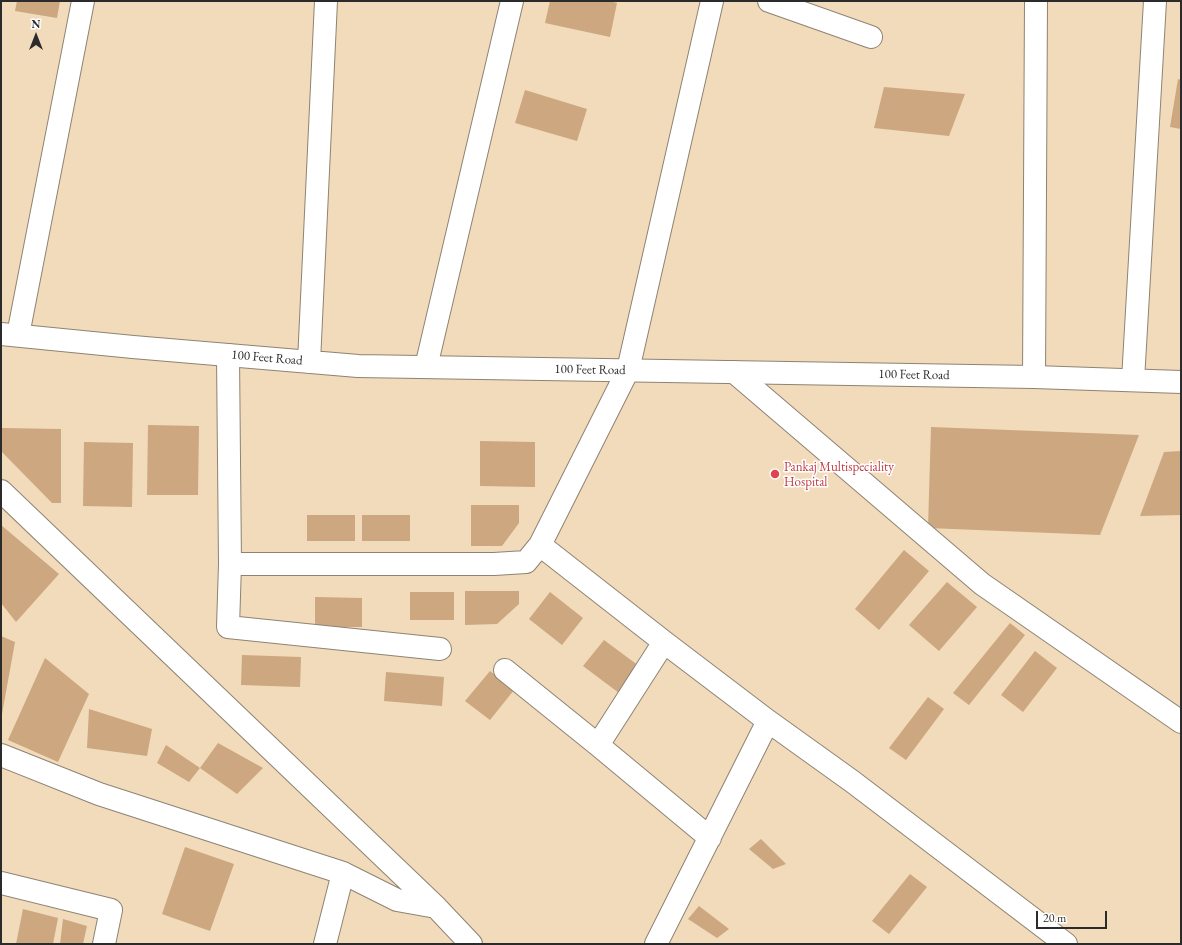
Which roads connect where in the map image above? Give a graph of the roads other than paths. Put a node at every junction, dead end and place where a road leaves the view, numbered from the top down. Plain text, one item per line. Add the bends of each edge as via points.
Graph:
1 (83, 1) edge
2 (326, 1) edge
3 (512, 1) edge
4 (712, 1) edge
5 (769, 1) edge
6 (1036, 1) edge
7 (1156, 1) edge
8 (871, 37) dead end
9 (9, 334) edge
10 (228, 355) junction
11 (309, 362) junction
12 (426, 367) junction
13 (628, 370) junction
14 (734, 372) junction
15 (1034, 377) junction
16 (1133, 380) junction
17 (1181, 382) edge
18 (1, 491) edge
19 (540, 545) junction
20 (230, 564) junction
21 (664, 642) junction
22 (440, 649) dead end
23 (505, 670) dead end
24 (768, 721) junction
25 (1181, 722) edge
26 (598, 745) junction
27 (1, 755) edge
28 (710, 838) junction
29 (342, 873) junction
30 (1, 882) edge
31 (436, 907) junction
32 (104, 944) edge
33 (325, 944) edge
34 (471, 944) edge
35 (656, 944) edge
36 (1066, 944) edge

1 - 9 street
2 - 11 street
3 - 12 street
4 - 13 street
5 - 8 street
6 - 15 street
7 - 16 street
9 - 10 street, 100 Feet Road
10 - 11 street, 100 Feet Road
10 - 20 street
11 - 12 street, 100 Feet Road
12 - 13 street, 100 Feet Road
13 - 14 street, 100 Feet Road
13 - 19 street
14 - 15 street, 100 Feet Road
14 - 25 street via 982,584
15 - 16 street, 100 Feet Road
16 - 17 street, 100 Feet Road
18 - 31 street
19 - 20 street via 526,562 494,564
19 - 21 street
20 - 22 street via 228,626
21 - 24 street
21 - 26 street
23 - 26 street
24 - 28 street
24 - 36 street via 854,782
26 - 28 street
27 - 29 street via 99,794
28 - 35 street
29 - 31 street via 396,900
29 - 33 street
30 - 32 street via 111,910
31 - 34 street

